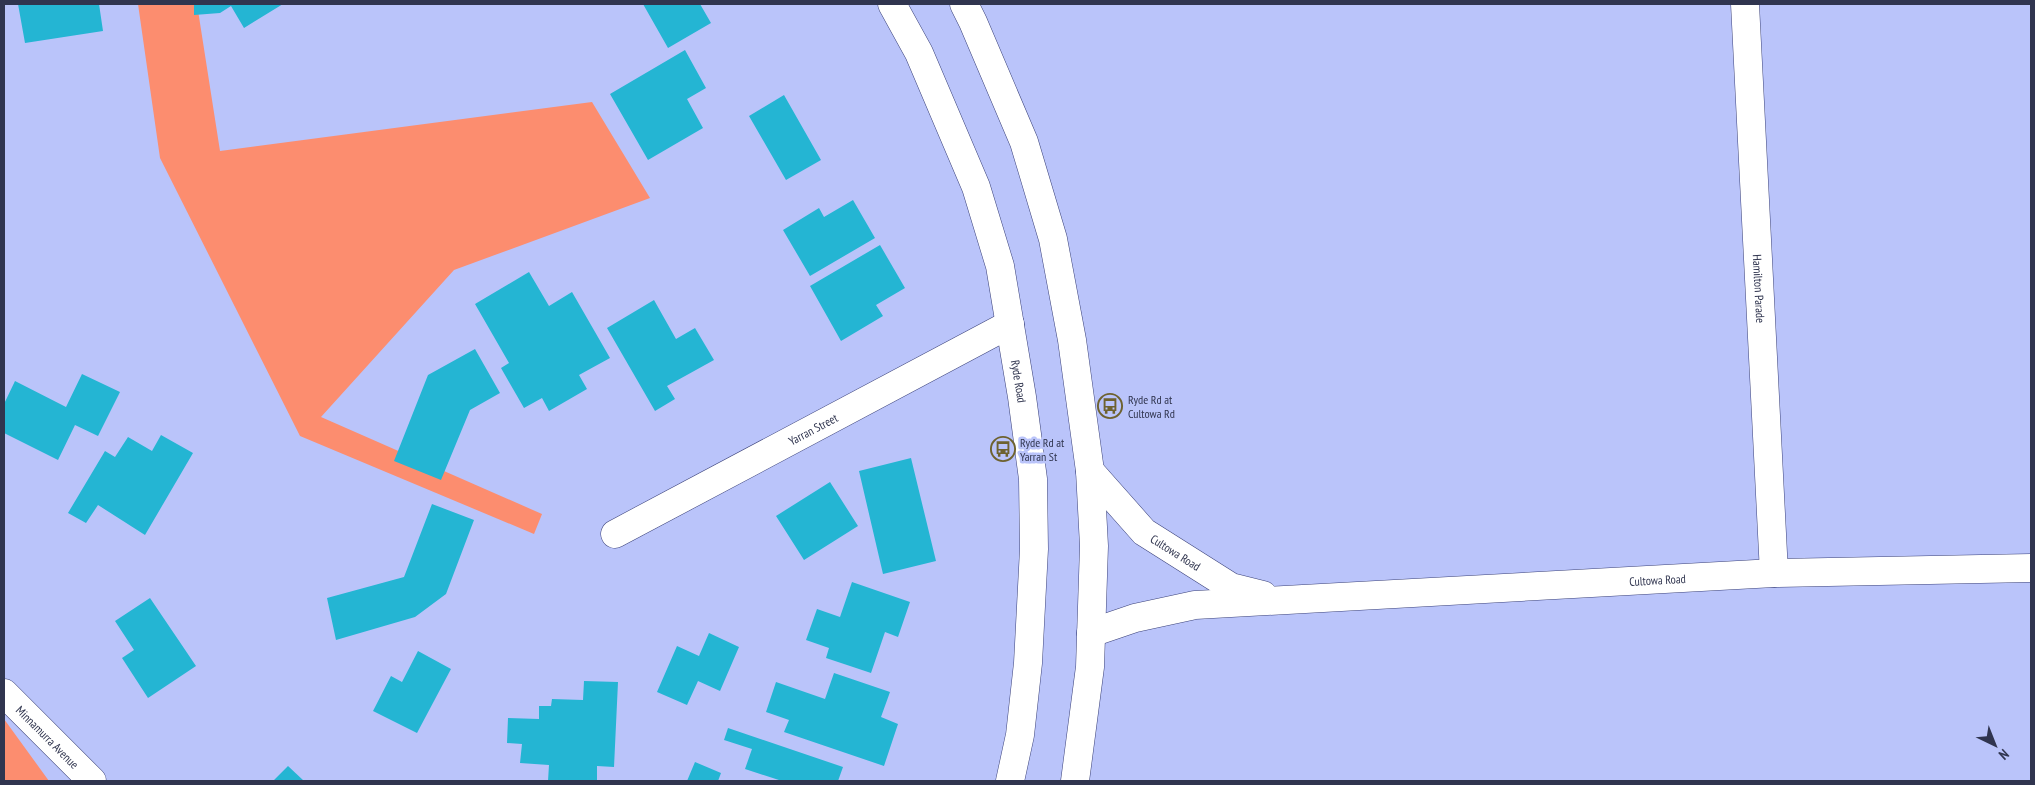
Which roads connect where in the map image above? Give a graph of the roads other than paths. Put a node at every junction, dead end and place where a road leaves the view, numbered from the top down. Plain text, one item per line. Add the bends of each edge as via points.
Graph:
1 (892, 4) edge
2 (964, 4) edge
3 (1745, 4) edge
4 (1010, 324) junction
5 (1090, 471) junction
6 (615, 534) dead end
7 (2031, 568) edge
8 (1774, 573) junction
9 (1284, 600) junction
10 (1091, 634) junction
11 (4, 693) edge
12 (92, 781) edge
13 (1010, 781) edge
14 (1075, 781) edge

1 - 4 main road, Ryde Road via 919,52 976,187 1000,266
2 - 5 main road via 1024,142 1053,239 1072,340
3 - 8 main road, Hamilton Parade
4 - 6 main road, Yarran Street
4 - 13 main road, Ryde Road via 1033,479 1034,548 1028,663 1020,735
5 - 9 main road, Cultowa Road via 1144,532 1231,587
5 - 10 main road via 1094,546
7 - 8 main road, Cultowa Road
8 - 9 main road, Cultowa Road
9 - 10 main road, Cultowa Road via 1195,605 1135,618
10 - 14 main road via 1090,667
11 - 12 main road, Minnamurra Avenue

